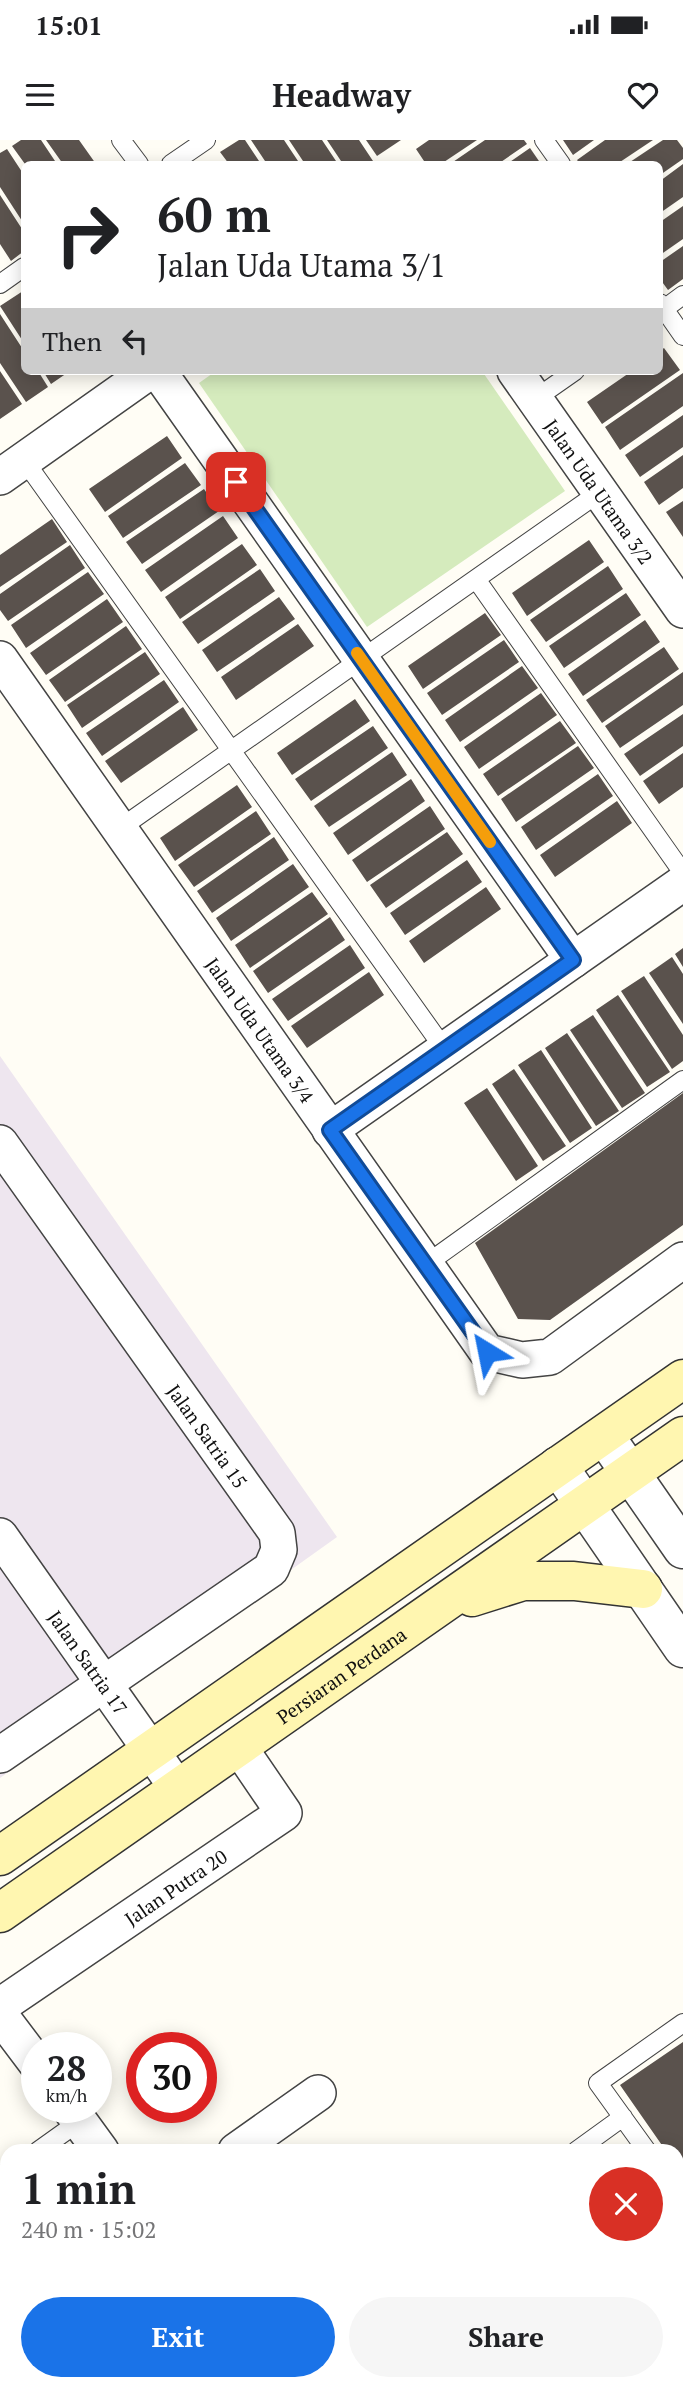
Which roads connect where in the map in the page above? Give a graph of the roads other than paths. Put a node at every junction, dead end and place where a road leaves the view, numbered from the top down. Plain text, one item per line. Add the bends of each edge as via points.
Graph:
1 (121, 140) edge
2 (206, 140) edge
3 (544, 140) edge
4 (137, 161) edge
5 (175, 161) edge
6 (559, 161) edge
7 (21, 269) edge
8 (0, 284) edge
9 (683, 295) edge
10 (663, 307) edge
11 (663, 311) edge
12 (683, 336) edge
13 (144, 375) edge
14 (161, 375) edge
15 (518, 375) edge
16 (569, 375) edge
17 (535, 399) junction
18 (12, 468) edge
19 (600, 492) junction
20 (476, 579) junction
21 (683, 610) edge
22 (0, 659) edge
23 (362, 659) junction
24 (231, 750) junction
25 (119, 829) junction
26 (683, 873) edge
27 (683, 883) edge
28 (573, 960) junction
29 (445, 1049) junction
30 (683, 1080) edge
31 (330, 1130) junction
32 (0, 1143) edge
33 (683, 1260) edge
34 (425, 1265) junction
35 (683, 1379) edge
36 (604, 1434) junction
37 (683, 1436) edge
38 (558, 1466) junction
39 (630, 1473) junction
40 (584, 1505) junction
41 (0, 1536) edge
42 (683, 1549) edge
43 (643, 1589) junction
44 (436, 1608) junction
45 (683, 1648) edge
46 (104, 1684) junction
47 (239, 1747) junction
48 (151, 1751) junction
49 (0, 1755) edge
50 (178, 1789) junction
51 (0, 1856) edge
52 (0, 1913) edge
53 (0, 2006) edge
54 (0, 2015) edge
55 (683, 2023) edge
56 (21, 2043) edge
57 (318, 2093) dead end
58 (623, 2117) junction
59 (65, 2123) edge
60 (81, 2123) edge
61 (45, 2144) edge
62 (97, 2144) edge
63 (246, 2144) edge
64 (586, 2144) edge
65 (642, 2144) edge

1 - 4 lane
2 - 5 lane
3 - 6 lane
7 - 8 lane
9 - 10 lane
11 - 12 lane
13 - 18 street
14 - 23 street
15 - 17 street, Jalan Uda Utama 3/2
16 - 17 lane
17 - 19 street, Jalan Uda Utama 3/2
18 - 24 lane
19 - 20 lane
19 - 21 street, Jalan Uda Utama 3/2
20 - 23 lane
20 - 26 lane
22 - 25 street, Jalan Uda Utama 3/4
23 - 24 lane
23 - 28 street
24 - 25 lane
24 - 29 lane
25 - 31 street, Jalan Uda Utama 3/4
27 - 28 street
28 - 29 street
29 - 31 street
30 - 34 lane
31 - 34 street, Jalan Uda Utama 3/4
32 - 46 street, Jalan Satria 15 via 277,1533 279,1550 271,1569
33 - 34 street, Jalan Uda Utama 3/4 via 550,1357 522,1360 487,1352
35 - 36 main road
36 - 38 main road
36 - 39 street
37 - 39 main road, Persiaran Perdana
38 - 40 street
38 - 48 main road
39 - 40 main road, Persiaran Perdana
39 - 42 street
40 - 43 street
40 - 44 main road, Persiaran Perdana
41 - 46 street, Jalan Satria 17
43 - 44 main road via 523,1581
43 - 45 street
44 - 47 main road, Persiaran Perdana
46 - 48 street, Jalan Satria 17
46 - 49 street, Jalan Satria 15
47 - 50 main road, Persiaran Perdana
47 - 53 street, Jalan Putra 20 via 284,1813
48 - 50 street, Jalan Satria 17
48 - 51 main road
50 - 52 main road, Persiaran Perdana
54 - 56 street
55 - 58 lane via 598,2083
57 - 63 street
58 - 64 lane
58 - 65 lane
59 - 61 lane
60 - 62 street

